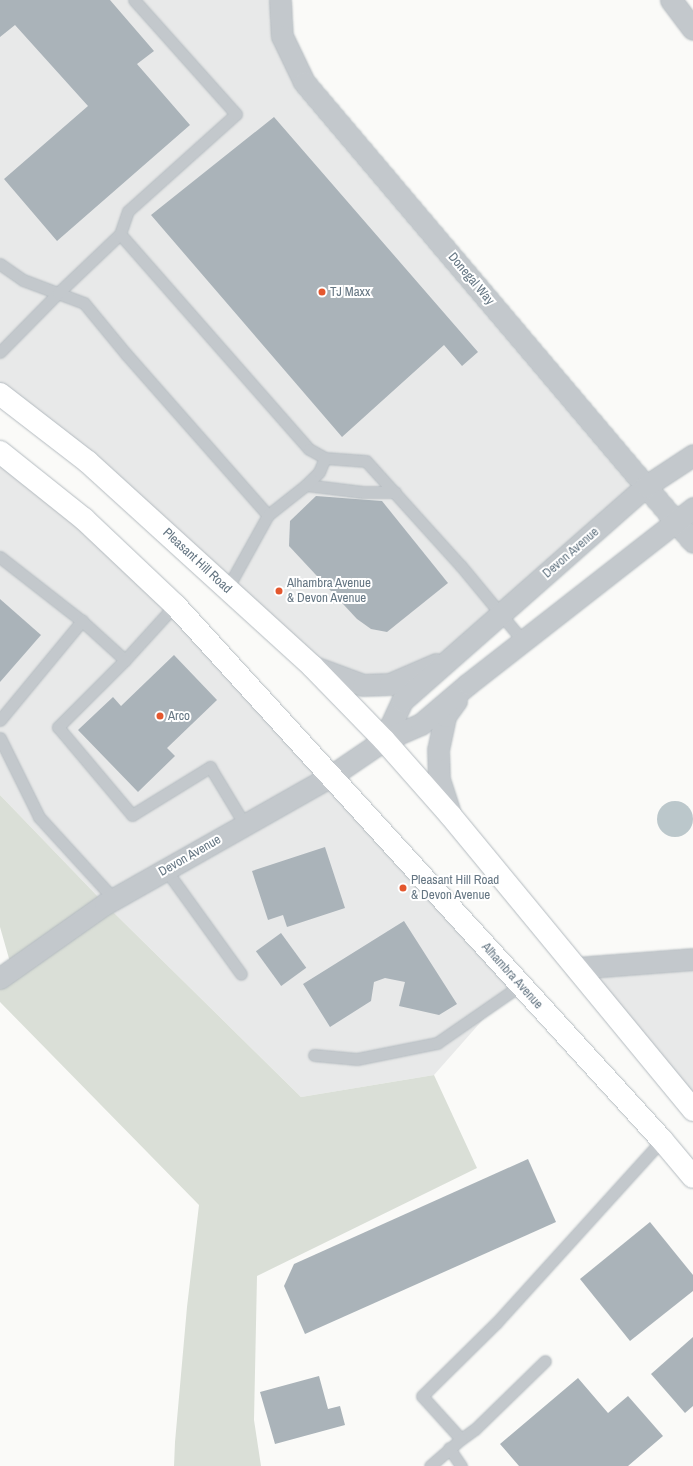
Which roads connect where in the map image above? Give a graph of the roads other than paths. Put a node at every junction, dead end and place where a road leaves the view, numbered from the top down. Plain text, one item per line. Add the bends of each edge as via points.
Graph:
1 (134, 0) edge
2 (280, 0) edge
3 (671, 0) edge
4 (693, 29) edge
5 (120, 234) junction
6 (0, 264) edge
7 (58, 293) junction
8 (0, 352) edge
9 (0, 394) edge
10 (0, 452) edge
11 (693, 455) edge
12 (325, 458) junction
13 (306, 485) junction
14 (646, 486) junction
15 (395, 492) junction
16 (693, 508) edge
17 (268, 515) junction
18 (676, 522) junction
19 (693, 542) edge
20 (0, 557) edge
21 (227, 588) junction
22 (175, 604) junction
23 (501, 614) junction
24 (82, 621) junction
25 (523, 641) junction
26 (453, 657) junction
27 (125, 660) junction
28 (312, 666) junction
29 (468, 684) junction
30 (0, 720) edge
31 (0, 738) edge
32 (384, 740) junction
33 (331, 776) junction
34 (451, 816) junction
35 (245, 825) junction
36 (166, 870) junction
37 (114, 899) junction
38 (693, 959) edge
39 (576, 968) junction
40 (241, 974) dead end
41 (0, 978) edge
42 (521, 985) junction
43 (314, 1055) dead end
44 (693, 1109) edge
45 (662, 1140) junction
46 (693, 1177) edge
47 (546, 1361) dead end
48 (461, 1439) junction
49 (449, 1448) junction
50 (430, 1466) edge
51 (461, 1466) edge

1 - 5 lane via 236,114 128,211
2 - 14 street, Donegal Way via 282,36 304,82
3 - 4 street
5 - 7 lane
5 - 12 lane via 309,449
6 - 7 lane via 23,280
7 - 8 lane
7 - 17 lane via 84,303
9 - 21 main road, Pleasant Hill Road via 88,462
10 - 22 main road via 84,519
11 - 14 street, Devon Avenue
12 - 13 lane via 318,472
12 - 15 lane via 366,461
13 - 15 lane via 363,492
13 - 17 lane
14 - 18 street, Donegal Way
14 - 23 street, Devon Avenue
15 - 23 lane
16 - 18 street, Devon Avenue
17 - 21 lane
18 - 19 street, Donegal Way
18 - 25 street, Devon Avenue
20 - 24 lane
21 - 28 main road, Pleasant Hill Road
22 - 27 lane
22 - 33 main road
23 - 25 lane
23 - 26 street, Devon Avenue
24 - 27 lane
24 - 30 lane
25 - 29 street, Devon Avenue
26 - 28 street, Devon Avenue via 390,684 362,685
26 - 32 street, Devon Avenue via 402,702
27 - 35 lane via 58,727 132,815 210,767
28 - 32 main road, Pleasant Hill Road
29 - 32 street, Devon Avenue via 421,724
29 - 34 street, Devon Avenue via 445,716 438,750 439,778
31 - 37 lane via 39,816
32 - 33 street, Devon Avenue
32 - 34 main road
33 - 35 street, Devon Avenue
33 - 42 main road, Alhambra Avenue
34 - 39 main road
35 - 36 street, Devon Avenue
36 - 37 street, Devon Avenue
36 - 40 lane
37 - 41 street, Devon Avenue
38 - 39 street
39 - 44 main road
42 - 43 lane via 437,1043 357,1059
42 - 45 main road, Alhambra Avenue
45 - 46 main road, Alhambra Avenue
45 - 48 lane via 497,1322 422,1396
47 - 48 lane via 475,1429
48 - 49 lane
49 - 50 lane
49 - 51 lane

